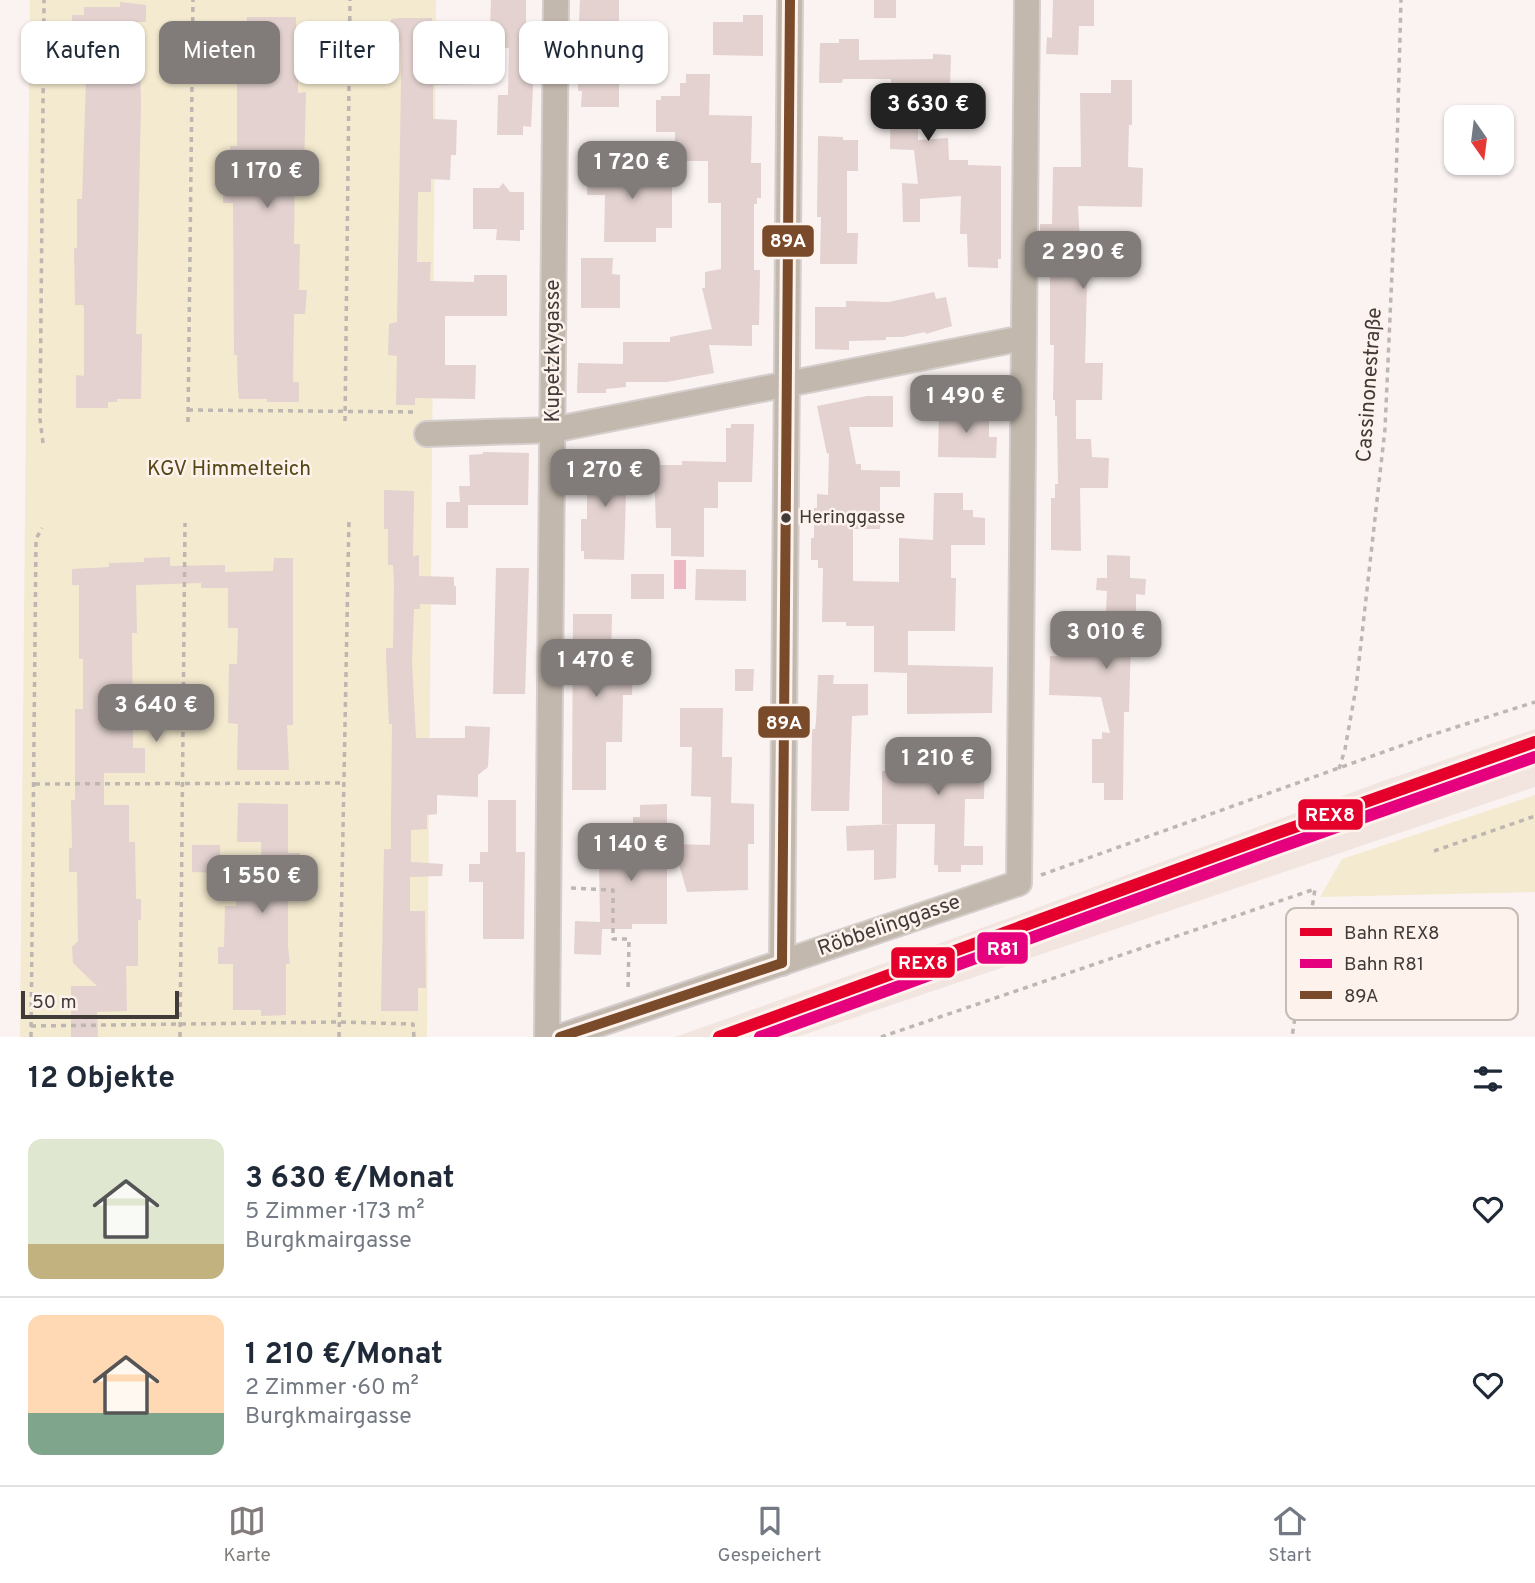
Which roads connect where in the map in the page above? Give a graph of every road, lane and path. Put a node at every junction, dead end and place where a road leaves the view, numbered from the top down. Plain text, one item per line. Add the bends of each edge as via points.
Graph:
1 (44, 0) edge
2 (193, 0) edge
3 (350, 0) edge
4 (556, 0) edge
5 (790, 0) edge
6 (1027, 0) edge
7 (1401, 0) edge
8 (1023, 338) junction
9 (788, 385) junction
10 (188, 410) junction
11 (345, 412) junction
12 (345, 421) dead end
13 (188, 422) dead end
14 (423, 428) joint
15 (552, 430) junction
16 (43, 443) dead end
17 (349, 518) dead end
18 (185, 523) dead end
19 (43, 528) dead end
20 (1535, 702) edge
21 (1339, 769) junction
22 (344, 783) junction
23 (35, 784) junction
24 (184, 784) junction
25 (1535, 816) edge
26 (1434, 851) dead end
27 (1019, 883) junction
28 (548, 887) junction
29 (1312, 908) edge
30 (782, 963) junction
31 (627, 1015) junction
32 (339, 1022) junction
33 (181, 1024) junction
34 (31, 1026) junction
35 (31, 1037) edge
36 (180, 1037) edge
37 (339, 1037) edge
38 (414, 1037) edge
39 (547, 1037) edge
40 (560, 1037) edge
41 (881, 1037) edge

1 - 16 path
2 - 10 path
3 - 11 path
4 - 15 street, Kupetzkygasse
5 - 9 street
6 - 8 street
7 - 21 path, Cassinonestraße via 1385,429 1356,688
8 - 9 street
8 - 27 street
9 - 15 street
9 - 30 street
10 - 11 path
10 - 13 path
11 - 12 path
11 - 14 path via 419,412
14 - 15 street
15 - 28 street, Kupetzkygasse
17 - 22 path
18 - 24 path
19 - 23 path via 36,539
20 - 21 path
21 - 27 path
22 - 24 path
22 - 32 path
23 - 24 path
23 - 34 path
24 - 33 path
25 - 26 path
27 - 30 street, Röbbelinggasse
28 - 31 path via 613,890 613,939 629,939
28 - 39 street, Kupetzkygasse
29 - 41 path via 1315,889
30 - 31 street, Röbbelinggasse
31 - 40 street, Röbbelinggasse
32 - 33 path
32 - 37 path
32 - 38 path via 413,1024
33 - 34 path
33 - 36 path
34 - 35 path

